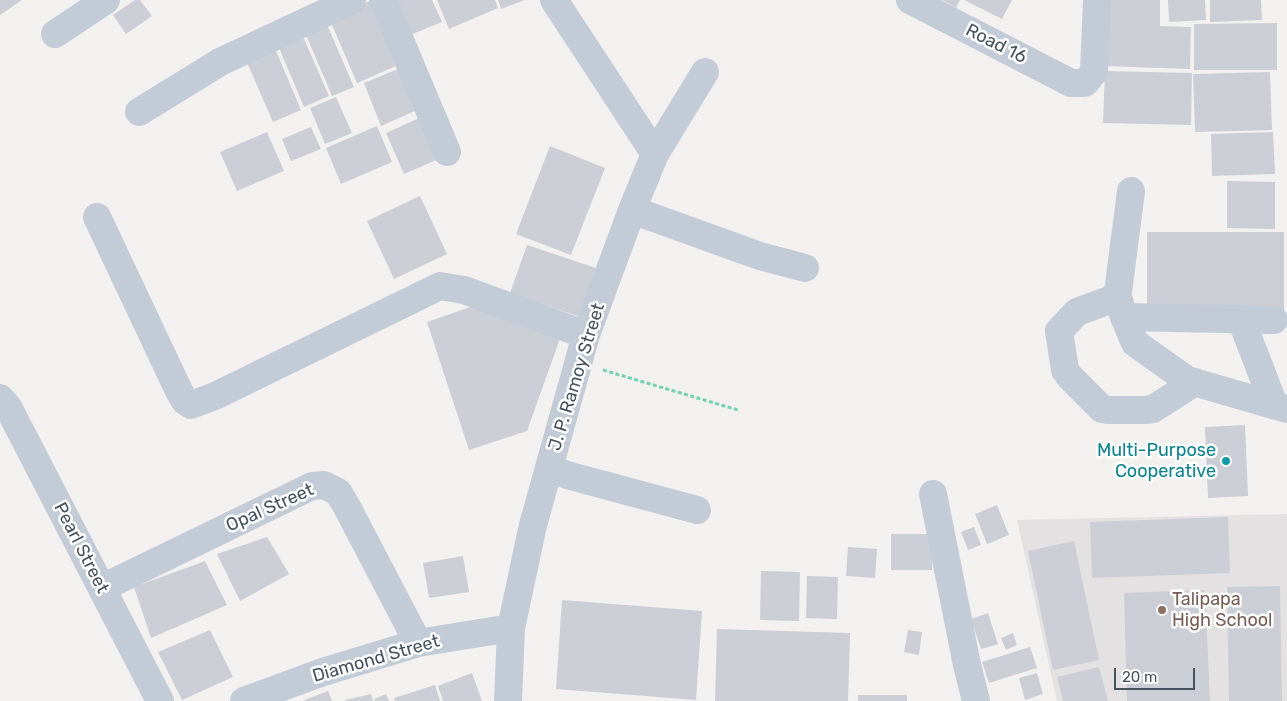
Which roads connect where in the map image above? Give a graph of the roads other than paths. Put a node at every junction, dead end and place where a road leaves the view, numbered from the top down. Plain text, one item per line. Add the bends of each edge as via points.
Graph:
1 (106, 0) edge
2 (352, 0) edge
3 (383, 0) edge
4 (554, 0) edge
5 (910, 0) edge
6 (1097, 0) edge
7 (56, 34) dead end
8 (706, 72) dead end
9 (139, 112) dead end
10 (447, 152) dead end
11 (655, 154) junction
12 (1131, 191) dead end
13 (632, 210) junction
14 (97, 217) dead end
15 (805, 268) dead end
16 (1121, 307) junction
17 (1241, 319) junction
18 (1274, 320) dead end
19 (586, 335) junction
20 (1195, 382) junction
21 (0, 398) edge
22 (1280, 407) edge
23 (550, 468) junction
24 (933, 494) dead end
25 (697, 510) dead end
26 (102, 588) junction
27 (511, 628) junction
28 (418, 644) junction
29 (160, 701) edge
30 (244, 701) edge
31 (508, 701) edge
32 (976, 701) edge

1 - 7 street
2 - 9 street via 220,62
3 - 10 street
4 - 11 street
5 - 6 street, Road 16 via 1071,82 1085,83 1094,72
8 - 11 street, J. P. Ramoy Street
11 - 13 street, J. P. Ramoy Street
12 - 16 street via 1118,292
13 - 15 street via 760,256
13 - 19 street, J. P. Ramoy Street
14 - 19 street via 185,401 191,405 440,286 464,290
16 - 17 street
16 - 20 street via 1135,343 1187,380
16 - 20 street via 1077,312 1059,332 1065,370 1070,377 1102,409 1108,410 1153,409
17 - 18 street
17 - 22 street
19 - 23 street, J. P. Ramoy Street
20 - 22 street
21 - 26 street, Pearl Street via 8,407
23 - 25 street
23 - 27 street, J. P. Ramoy Street
24 - 32 street
26 - 28 street, Opal Street via 312,486 324,485 338,492 347,506
26 - 29 street, Pearl Street
27 - 28 street, Diamond Street
27 - 31 street, J. P. Ramoy Street
28 - 30 street, Diamond Street via 323,672

